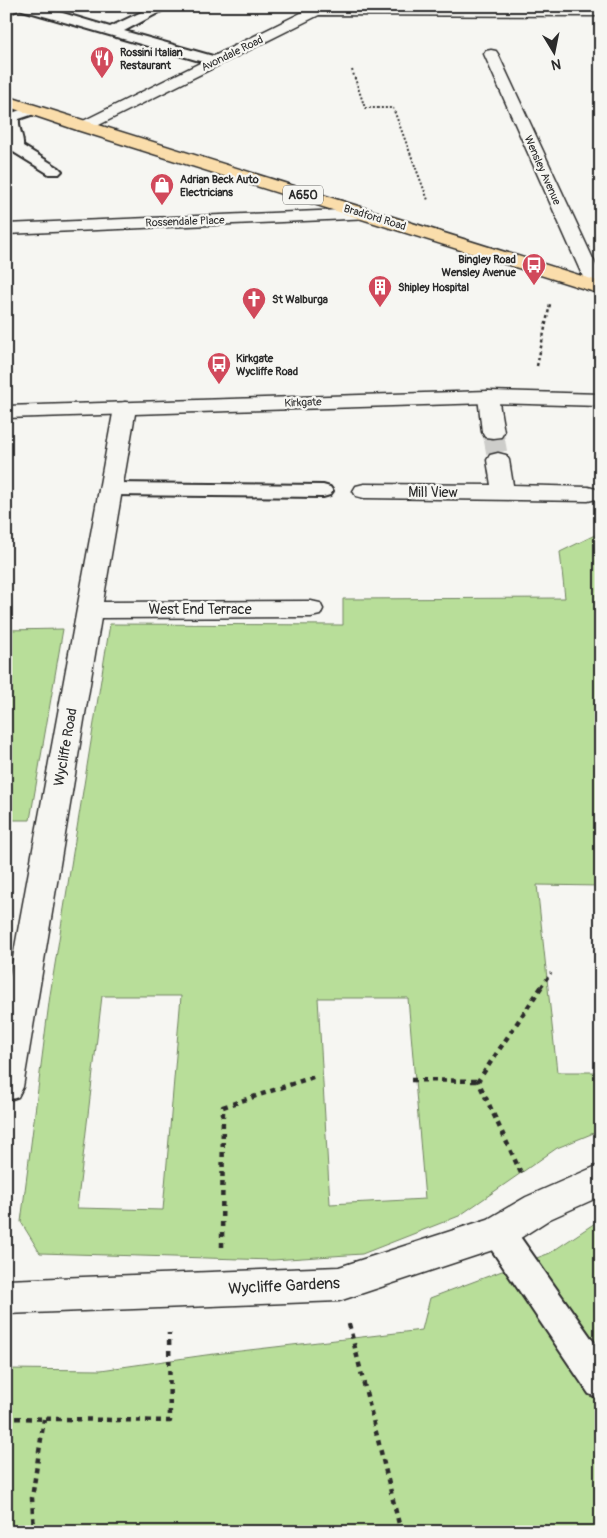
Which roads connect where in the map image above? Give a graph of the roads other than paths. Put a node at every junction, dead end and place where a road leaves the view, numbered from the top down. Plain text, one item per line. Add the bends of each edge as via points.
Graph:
1 (16, 6) edge
2 (24, 6) edge
3 (165, 6) edge
4 (323, 8) edge
5 (6, 11) edge
6 (601, 12) edge
7 (112, 31) junction
8 (490, 54) dead end
9 (215, 61) junction
10 (6, 101) edge
11 (32, 110) junction
12 (83, 127) junction
13 (8, 129) edge
14 (11, 145) edge
15 (54, 171) dead end
16 (365, 214) junction
17 (6, 229) edge
18 (598, 287) edge
19 (488, 397) junction
20 (601, 400) edge
21 (125, 408) junction
22 (6, 412) edge
23 (493, 432) tunnel mouth
24 (498, 460) tunnel mouth
25 (110, 489) junction
26 (323, 491) dead end
27 (364, 492) dead end
28 (503, 492) junction
29 (588, 494) dead end
30 (311, 609) dead end
31 (89, 610) junction
32 (7, 1083) edge
33 (601, 1180) edge
34 (498, 1232) junction
35 (6, 1297) edge
36 (601, 1382) edge

1 - 5 street
2 - 7 lane
3 - 7 lane
4 - 6 street
4 - 9 street, Avondale Road
7 - 9 lane
8 - 18 street, Wensley Avenue
9 - 12 street, Avondale Road
10 - 11 highway, Bradford Road / A650
11 - 12 highway, Bradford Road / A650
11 - 13 lane via 12,117
12 - 16 highway, Bradford Road / A650
13 - 14 lane via 16,137
14 - 15 lane
16 - 17 street, Rossendale Place
16 - 18 highway, Bradford Road / A650
19 - 20 street, Kirkgate
19 - 21 street, Kirkgate
19 - 23 street
21 - 22 street, Kirkgate
21 - 25 street, Wycliffe Road
24 - 28 street
25 - 26 lane
25 - 31 street, Wycliffe Road
27 - 28 street, Mill View
28 - 29 street, Mill View
30 - 31 street, West End Terrace
31 - 32 street, Wycliffe Road
33 - 34 street, Wycliffe Gardens via 538,1208
34 - 35 street, Wycliffe Gardens via 339,1284
34 - 36 lane

